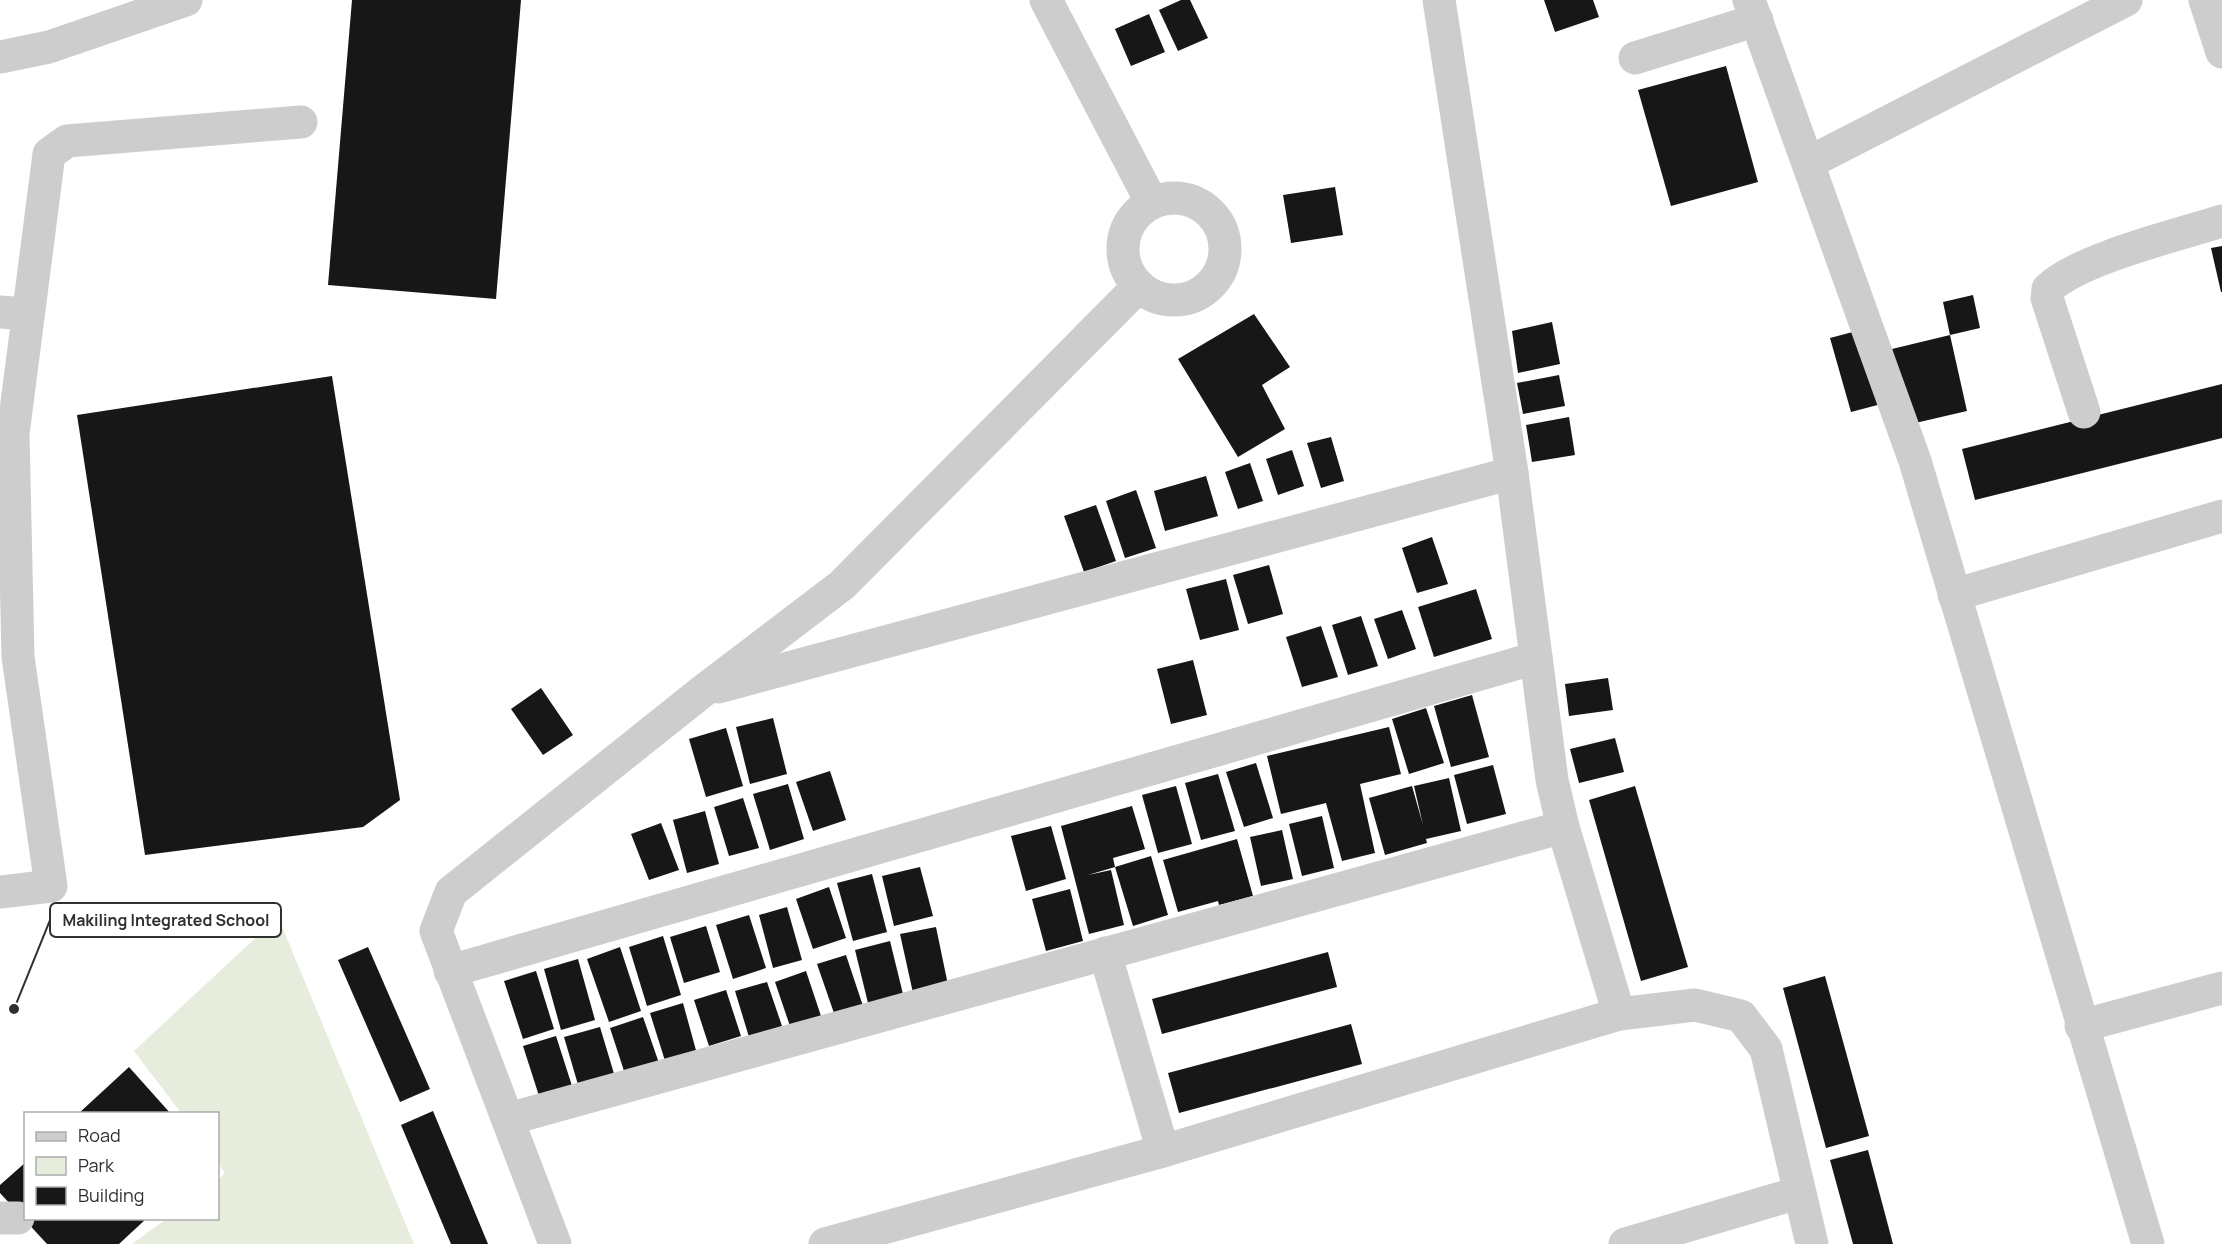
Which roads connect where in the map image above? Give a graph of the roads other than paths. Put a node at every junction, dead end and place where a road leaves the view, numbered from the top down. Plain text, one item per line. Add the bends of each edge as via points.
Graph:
1 (186, 0) edge
2 (1439, 0) edge
3 (2126, 0) edge
4 (2205, 0) edge
5 (1057, 3) edge
6 (1753, 10) edge
7 (2222, 52) edge
8 (0, 57) edge
9 (1635, 58) dead end
10 (301, 122) dead end
11 (1808, 163) junction
12 (1152, 203) junction
13 (2222, 221) edge
14 (1139, 286) junction
15 (14, 313) edge
16 (2084, 412) dead end
17 (1512, 473) junction
18 (2222, 516) edge
19 (1954, 595) junction
20 (9, 658) edge
21 (1536, 658) junction
22 (703, 691) junction
23 (1563, 827) junction
24 (0, 892) edge
25 (1105, 953) junction
26 (450, 971) junction
27 (2222, 988) edge
28 (1619, 1014) junction
29 (2081, 1026) junction
30 (508, 1119) junction
31 (1163, 1151) junction
32 (1798, 1193) junction
33 (555, 1244) edge
34 (825, 1244) edge
35 (1625, 1244) edge
36 (1812, 1244) edge
37 (2148, 1244) edge

1 - 8 street via 49,47
2 - 17 street
3 - 11 street
4 - 7 street
5 - 12 street
6 - 9 street
6 - 11 street
10 - 15 street via 67,141 49,154
11 - 19 street via 1916,461
12 - 14 street via 1138,212 1123,241 1123,258
12 - 14 street via 1168,198 1200,205 1214,216 1225,248 1215,280 1187,298 1153,296
13 - 16 street via 2067,274 2048,290 2047,298
14 - 22 street via 842,585
15 - 20 street
17 - 21 street
17 - 22 street
18 - 19 street
19 - 29 street
20 - 24 street via 51,886
21 - 23 street via 1552,780
21 - 26 street
22 - 26 street via 451,892 435,931
23 - 25 street
23 - 28 street
25 - 30 street
25 - 31 street
26 - 30 street
27 - 29 street
28 - 31 street
28 - 32 street via 1695,1005 1741,1016 1766,1049
29 - 37 street
30 - 33 street
31 - 34 street
32 - 35 street
32 - 36 street

